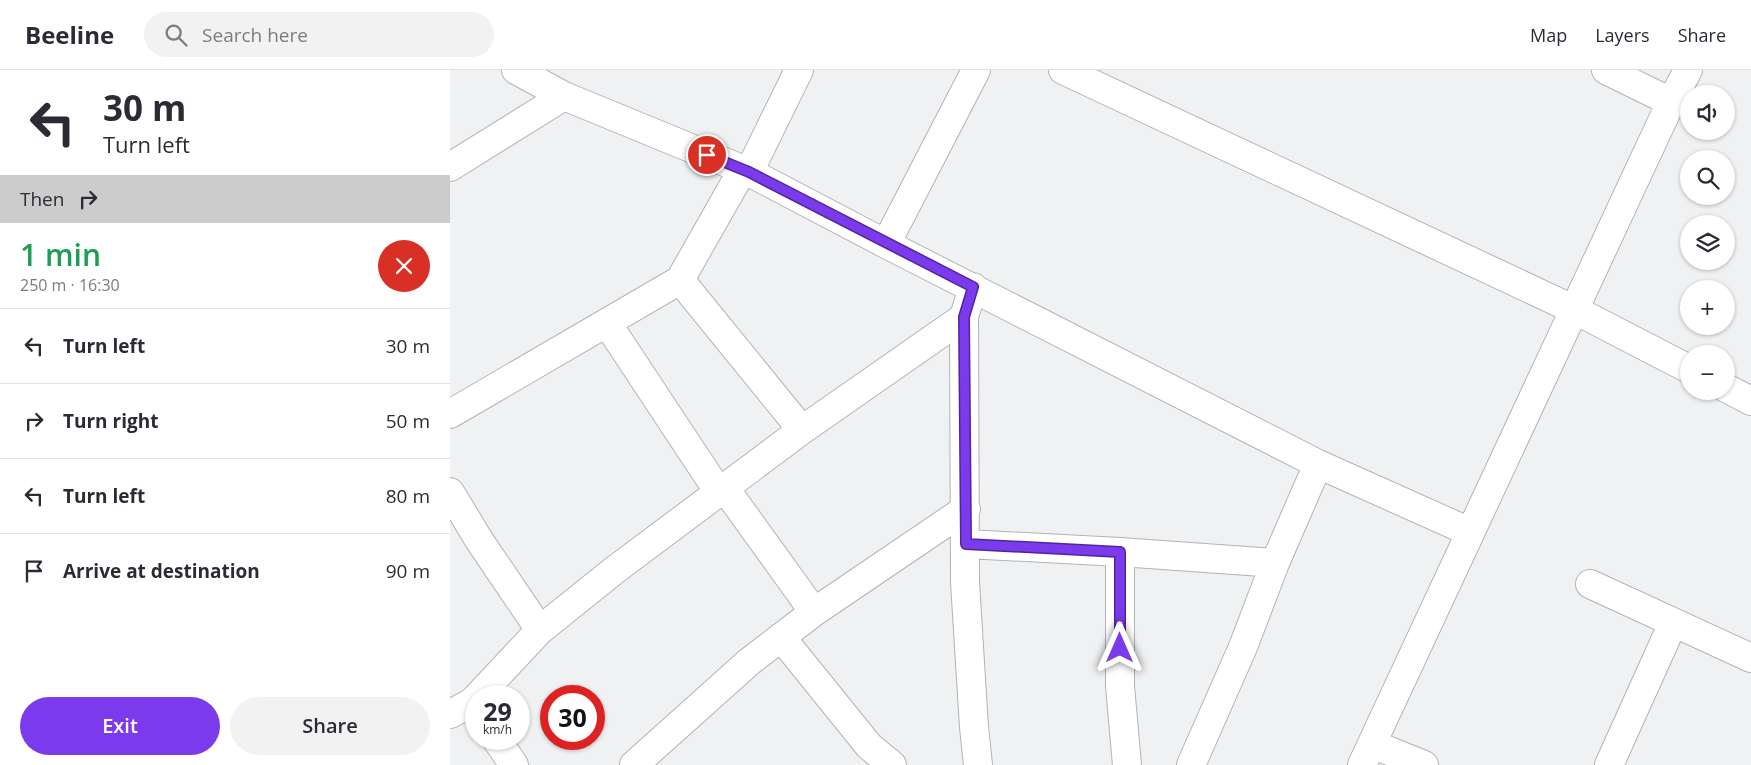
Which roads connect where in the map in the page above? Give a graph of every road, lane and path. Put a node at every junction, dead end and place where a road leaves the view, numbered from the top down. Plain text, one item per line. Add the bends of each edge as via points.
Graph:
1 (516, 70) edge
2 (799, 70) edge
3 (976, 70) edge
4 (1063, 70) edge
5 (1606, 70) edge
6 (1688, 70) edge
7 (564, 96) junction
8 (1671, 102) junction
9 (450, 167) edge
10 (746, 171) junction
11 (886, 244) junction
12 (680, 280) junction
13 (973, 287) junction
14 (1575, 310) junction
15 (964, 317) junction
16 (606, 323) junction
17 (1680, 363) edge
18 (1735, 393) edge
19 (1751, 401) edge
20 (450, 414) edge
21 (802, 430) junction
22 (1318, 464) junction
23 (721, 489) junction
24 (450, 492) edge
25 (966, 509) junction
26 (1470, 532) junction
27 (966, 544) junction
28 (1120, 552) junction
29 (1275, 563) junction
30 (1590, 584) dead end
31 (814, 612) junction
32 (1673, 623) junction
33 (540, 630) junction
34 (781, 637) junction
35 (1751, 658) edge
36 (488, 685) edge
37 (504, 750) edge
38 (1367, 755) edge
39 (881, 763) edge
40 (514, 765) edge
41 (634, 765) edge
42 (978, 765) edge
43 (1127, 765) edge
44 (1191, 765) edge
45 (1424, 765) edge
46 (1609, 765) edge

1 - 7 street
2 - 10 street
3 - 11 street
4 - 14 street
5 - 8 street
6 - 8 street
7 - 9 street
7 - 10 street
8 - 14 street
10 - 11 street
10 - 12 street
11 - 13 street
12 - 16 street
12 - 21 street
13 - 15 street
13 - 22 street
14 - 17 street
14 - 26 street
15 - 21 street
15 - 25 street
16 - 20 street
16 - 23 street
18 - 19 street
21 - 23 street
22 - 26 street
22 - 29 street
23 - 31 street
23 - 33 street
24 - 33 street
25 - 27 street
25 - 31 street
26 - 38 street
27 - 28 street
27 - 42 street via 965,592
28 - 29 street
28 - 43 street via 1120,686
29 - 44 street via 1243,647
30 - 32 street
31 - 34 street
32 - 35 street
32 - 46 street
33 - 36 street
34 - 39 street
34 - 41 street
37 - 40 street
38 - 45 street

